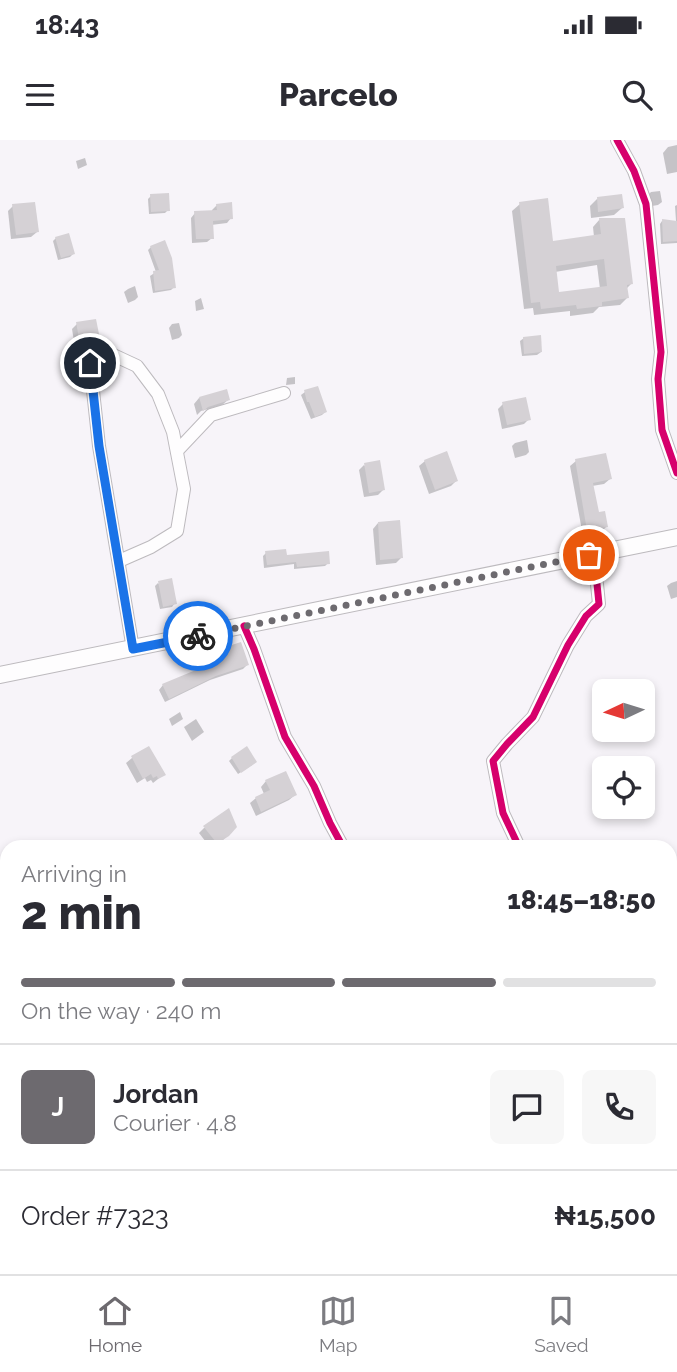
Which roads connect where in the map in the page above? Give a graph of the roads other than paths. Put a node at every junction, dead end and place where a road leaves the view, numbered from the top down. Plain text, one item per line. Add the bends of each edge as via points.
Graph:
1 (617, 140) edge
2 (110, 353) dead end
3 (90, 363) dead end
4 (284, 393) dead end
5 (177, 451) junction
6 (677, 473) edge
7 (677, 537) edge
8 (589, 555) junction
9 (119, 562) junction
10 (244, 626) junction
11 (133, 649) junction
12 (0, 676) edge
13 (339, 840) edge
14 (516, 840) edge

1 - 6 street via 646,204 661,352 662,430
2 - 5 street via 137,366 158,394
3 - 9 street
4 - 5 street via 211,415
5 - 9 street via 184,489 177,531
7 - 8 main road
8 - 10 main road
8 - 14 street via 599,604 568,645 533,718 493,761 503,813
9 - 11 street
10 - 11 main road
10 - 13 street via 285,737
11 - 12 main road

